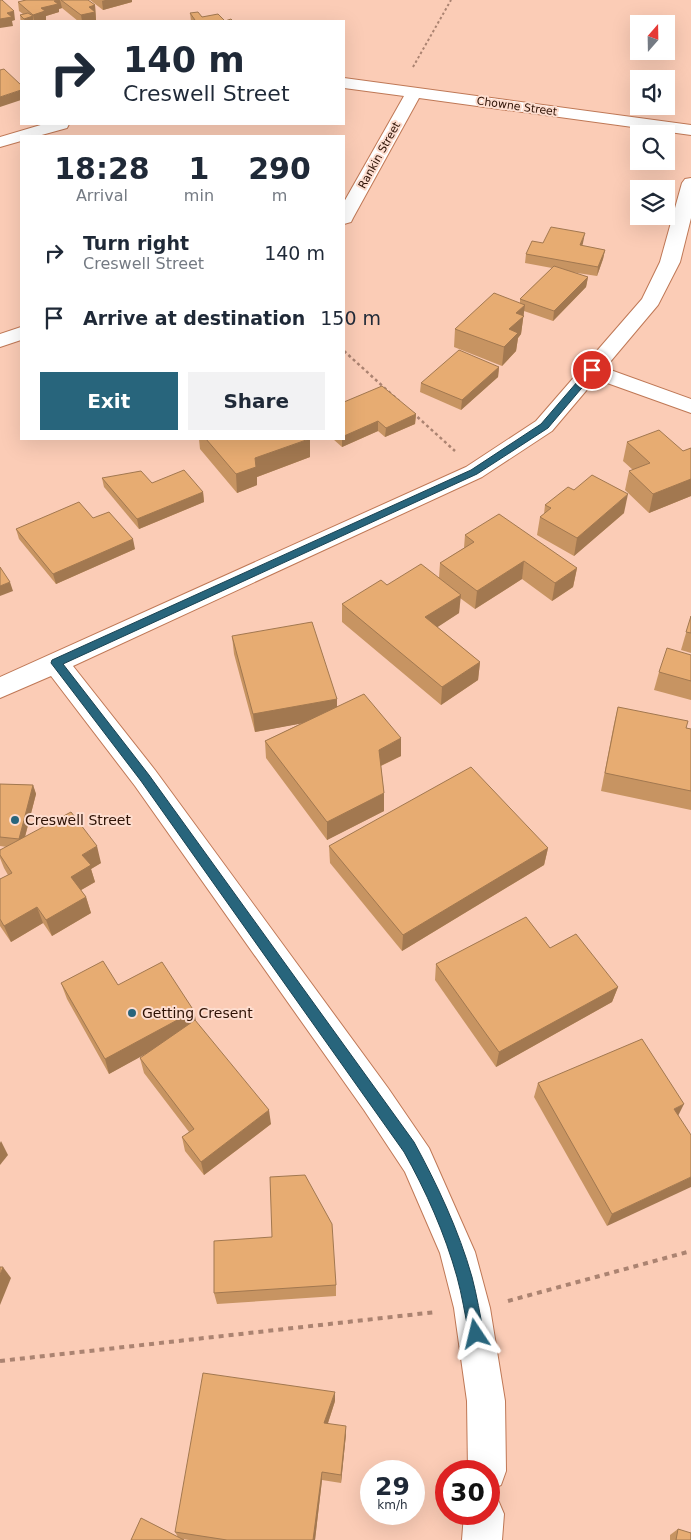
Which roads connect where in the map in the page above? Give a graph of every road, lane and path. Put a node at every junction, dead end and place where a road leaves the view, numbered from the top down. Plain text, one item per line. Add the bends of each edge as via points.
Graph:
1 (451, 0) edge
2 (345, 83) edge
3 (406, 91) junction
4 (58, 125) edge
5 (691, 130) edge
6 (24, 135) edge
7 (20, 136) edge
8 (0, 142) edge
9 (691, 183) edge
10 (345, 216) edge
11 (20, 333) edge
12 (0, 341) edge
13 (345, 352) edge
14 (592, 370) junction
15 (403, 404) edge
16 (691, 406) edge
17 (410, 411) edge
18 (477, 470) junction
19 (56, 663) junction
20 (0, 688) edge
21 (691, 1251) edge
22 (472, 1308) junction
23 (0, 1361) edge
24 (487, 1460) edge
25 (483, 1525) edge
26 (482, 1540) edge

1 - 3 path
2 - 3 street, Chowne Street
3 - 5 street, Chowne Street
3 - 10 street, Rankin Street
4 - 6 street
7 - 8 street
9 - 14 street via 670,262 652,300
11 - 12 street
13 - 15 path
14 - 16 street
14 - 18 street via 544,426
17 - 18 path
18 - 19 street
19 - 20 street
19 - 22 street via 145,778 409,1147 457,1252
21 - 22 path
22 - 23 path
22 - 24 street via 486,1401
25 - 26 street

